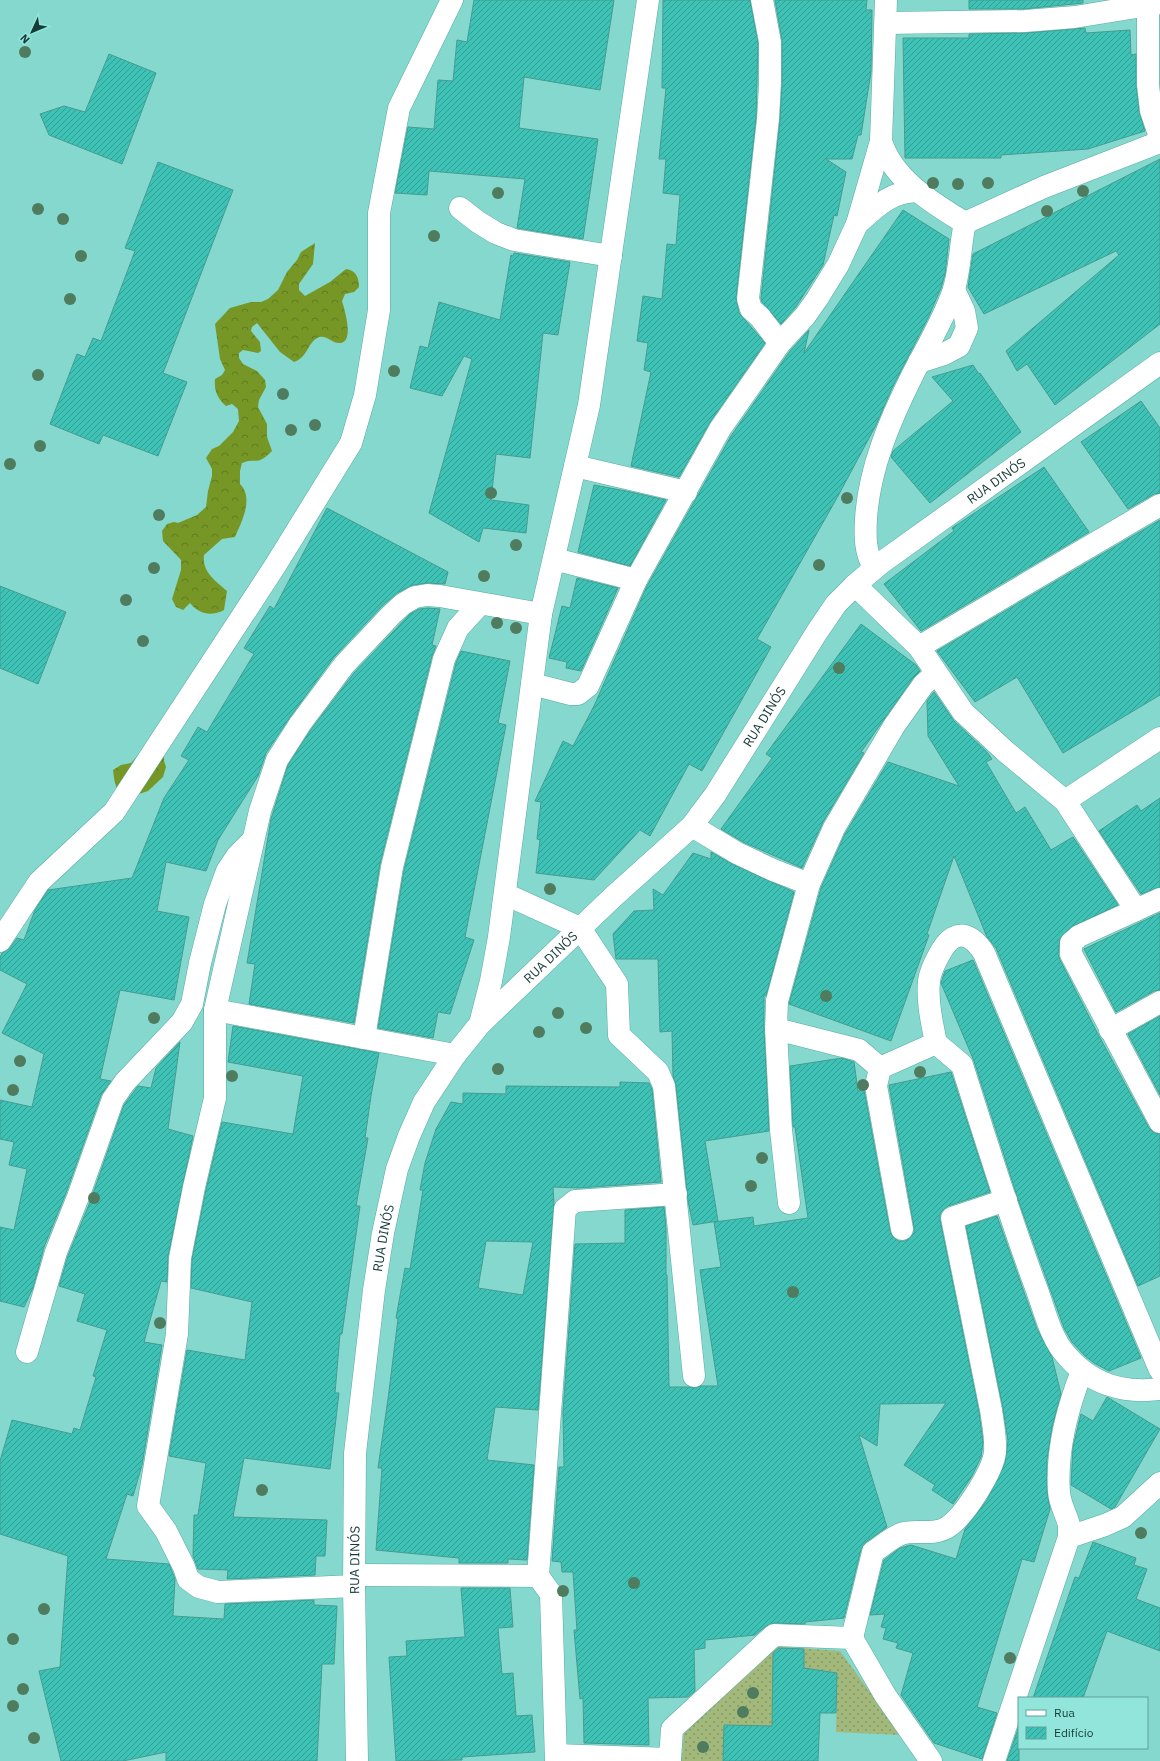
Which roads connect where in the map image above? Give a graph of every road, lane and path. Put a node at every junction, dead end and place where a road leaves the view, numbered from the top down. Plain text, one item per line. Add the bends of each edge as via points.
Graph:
1 (452, 0) edge
2 (648, 0) edge
3 (762, 0) edge
4 (886, 0) edge
5 (1154, 4) edge
6 (886, 23) junction
7 (1160, 137) edge
8 (881, 141) junction
9 (1160, 142) edge
10 (917, 191) junction
11 (460, 208) dead end
12 (965, 223) junction
13 (857, 224) junction
14 (611, 256) junction
15 (780, 343) junction
16 (1160, 363) edge
17 (576, 466) junction
18 (686, 492) junction
19 (1160, 504) edge
20 (554, 559) junction
21 (874, 568) junction
22 (636, 580) junction
23 (855, 585) junction
24 (480, 604) junction
25 (541, 614) junction
26 (919, 647) junction
27 (936, 673) junction
28 (532, 684) junction
29 (1160, 738) edge
30 (1065, 802) junction
31 (692, 826) junction
32 (253, 839) junction
33 (809, 884) junction
34 (505, 894) junction
35 (1160, 898) edge
36 (1136, 910) junction
37 (580, 928) junction
38 (0, 941) edge
39 (1160, 1002) edge
40 (215, 1010) junction
41 (480, 1024) junction
42 (776, 1029) junction
43 (1110, 1030) junction
44 (364, 1038) junction
45 (936, 1043) junction
46 (455, 1055) junction
47 (880, 1068) junction
48 (1160, 1122) edge
49 (676, 1194) junction
50 (1006, 1200) junction
51 (790, 1203) dead end
52 (902, 1229) dead end
53 (26, 1352) dead end
54 (1160, 1370) edge
55 (1082, 1371) junction
56 (694, 1376) dead end
57 (1160, 1389) edge
58 (1160, 1483) edge
59 (1068, 1537) junction
60 (538, 1576) junction
61 (355, 1580) junction
62 (852, 1638) junction
63 (556, 1758) edge
64 (670, 1760) edge
65 (357, 1761) edge
66 (931, 1761) edge
67 (994, 1761) edge

1 - 38 street via 399,108 379,213 380,310 365,395 351,443 275,566 114,812 39,882
2 - 14 street
3 - 15 street via 770,42 770,83 748,298 751,309
4 - 6 street
5 - 6 street via 1075,17 1025,21
5 - 7 street via 1148,85 1151,111
6 - 8 street
8 - 10 street via 891,164
8 - 13 street
9 - 12 street via 1044,187
10 - 12 street
10 - 13 street via 892,196
11 - 14 street via 496,233 514,240
12 - 21 street via 954,290 881,447 872,480 867,502 865,544
13 - 15 street via 828,283 805,316
14 - 17 street via 589,404
15 - 18 street via 720,429
16 - 21 street, RUA DINÓS
17 - 18 street
17 - 20 street
18 - 22 street
19 - 26 street
20 - 22 street
20 - 25 street
21 - 23 street, RUA DINÓS
22 - 28 street via 588,686 578,694 571,694
23 - 26 street
23 - 31 street, RUA DINÓS via 836,604 817,632 715,795
24 - 25 street
24 - 32 street via 427,595 415,597 391,614 336,676 277,760
24 - 44 street via 458,628 444,659 392,867
25 - 28 street
26 - 27 street
27 - 30 street via 963,712
27 - 33 street via 923,685 894,726 834,828
28 - 34 street
29 - 30 street
30 - 36 street
31 - 33 street via 737,853
31 - 37 street, RUA DINÓS
32 - 40 street
32 - 53 street via 227,871 217,897 192,1004 182,1022 125,1082 113,1099 56,1252
33 - 42 street via 777,1001
34 - 37 street
34 - 41 street via 499,937
35 - 36 street
36 - 43 street via 1079,936 1071,943 1071,954
37 - 41 street, RUA DINÓS
37 - 49 street via 616,984 619,1035 658,1072 664,1086
39 - 43 street
40 - 44 street
40 - 61 street via 215,1098 180,1258 177,1334 148,1506 166,1531 188,1579 199,1587 218,1592
41 - 46 street, RUA DINÓS
42 - 47 street via 859,1050
42 - 51 street via 781,1130
43 - 48 street
44 - 46 street
45 - 47 street
45 - 50 street via 962,1065
45 - 54 street via 929,980 943,947 951,938 968,936 984,953
46 - 61 street, RUA DINÓS via 424,1102 409,1136 397,1169 383,1233 355,1453
47 - 52 street via 876,1086
49 - 56 street
49 - 60 street via 574,1201 565,1210
50 - 55 street via 1054,1337 1066,1355
50 - 62 street via 952,1218 995,1435 995,1454 975,1496 962,1514 946,1528 929,1533 902,1534 873,1552
55 - 57 street via 1101,1383 1122,1389
55 - 59 street via 1066,1417 1060,1470 1059,1492 1062,1509 1069,1525
58 - 59 street via 1123,1517
59 - 67 street
60 - 61 street
60 - 63 street via 551,1594
61 - 65 street, RUA DINÓS
62 - 64 street via 774,1635 672,1729
62 - 66 street via 885,1695
63 - 64 street

